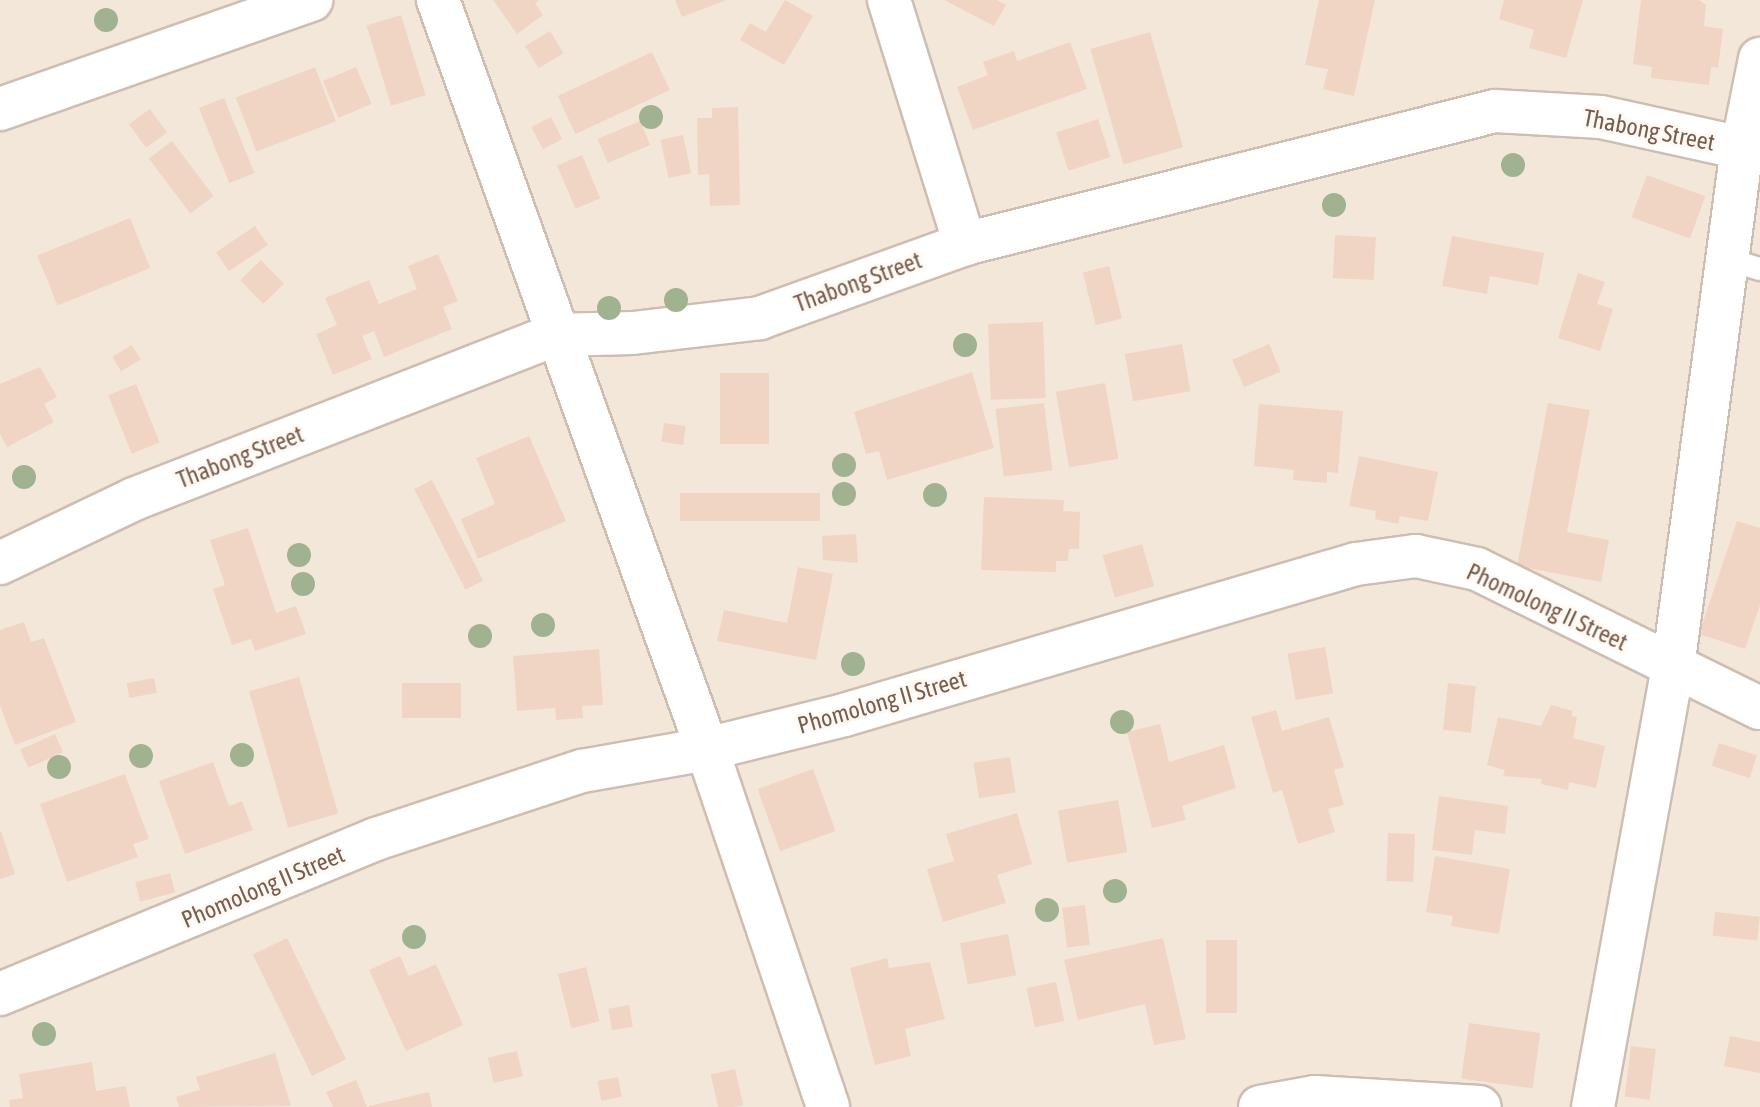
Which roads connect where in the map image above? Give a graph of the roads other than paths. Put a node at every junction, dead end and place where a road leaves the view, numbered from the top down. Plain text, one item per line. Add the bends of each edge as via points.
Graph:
1 (311, 0) edge
2 (438, 0) edge
3 (889, 0) edge
4 (1760, 59) edge
5 (0, 109) edge
6 (1742, 148) junction
7 (965, 244) junction
8 (1744, 264) edge
9 (554, 335) junction
10 (0, 563) edge
11 (1673, 667) junction
12 (1760, 708) edge
13 (707, 749) junction
14 (0, 994) edge
15 (828, 1107) edge
16 (1260, 1107) edge
17 (1480, 1107) edge
18 (1593, 1107) edge

1 - 5 street
2 - 9 street
3 - 7 street
4 - 6 street
6 - 7 street, Thabong Street via 1601,117 1495,111
6 - 8 street
7 - 9 street, Thabong Street via 760,318 633,333
8 - 11 street
9 - 10 street, Thabong Street via 134,499
9 - 13 street
11 - 12 street, Phomolong II Street
11 - 13 street, Phomolong II Street via 1477,569 1416,556 1356,564 844,715
11 - 18 street
13 - 14 street, Phomolong II Street via 582,771 376,839
13 - 15 street
16 - 17 street via 1315,1097

